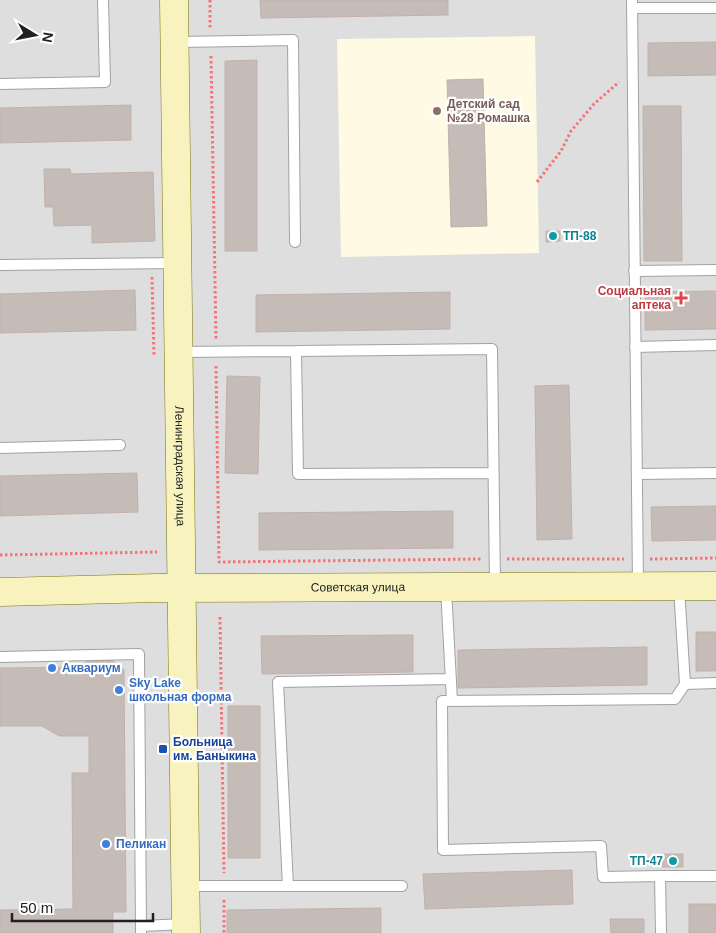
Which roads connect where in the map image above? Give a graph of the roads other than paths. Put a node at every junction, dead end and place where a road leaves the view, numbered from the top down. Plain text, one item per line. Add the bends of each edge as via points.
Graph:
1 (103, 0) edge
2 (174, 0) edge
3 (632, 4) edge
4 (716, 8) edge
5 (174, 42) junction
6 (0, 84) edge
7 (295, 242) dead end
8 (177, 263) junction
9 (0, 265) edge
10 (716, 270) edge
11 (634, 271) junction
12 (716, 345) edge
13 (635, 347) junction
14 (296, 351) junction
15 (179, 352) junction
16 (120, 445) dead end
17 (0, 448) edge
18 (494, 473) junction
19 (716, 473) edge
20 (637, 474) junction
21 (638, 586) junction
22 (679, 586) junction
23 (716, 586) edge
24 (446, 587) junction
25 (495, 587) junction
26 (182, 589) junction
27 (0, 592) edge
28 (0, 657) edge
29 (451, 679) junction
30 (716, 683) edge
31 (685, 684) junction
32 (452, 701) junction
33 (660, 876) junction
34 (716, 876) edge
35 (185, 886) junction
36 (288, 886) junction
37 (402, 886) dead end
38 (141, 929) edge
39 (186, 929) edge
40 (661, 933) edge

1 - 6 lane via 105,82
2 - 5 street, Ленинградская улица
3 - 4 lane
3 - 11 lane
5 - 7 lane via 293,40
5 - 8 street, Ленинградская улица
8 - 9 lane
8 - 15 street, Ленинградская улица
10 - 11 lane
11 - 13 lane
12 - 13 lane
13 - 20 lane
14 - 15 lane
14 - 18 lane via 298,474
14 - 18 lane via 492,349
15 - 26 street, Ленинградская улица
16 - 17 lane
18 - 25 lane
19 - 20 lane
20 - 21 lane
21 - 22 street, Советская улица
21 - 25 street, Советская улица
22 - 23 street, Советская улица
22 - 31 lane
24 - 25 street, Советская улица
24 - 26 street, Советская улица
24 - 29 lane
26 - 27 street, Советская улица
26 - 35 street, Ленинградская улица
28 - 38 lane via 139,654
29 - 32 lane
29 - 36 lane via 278,682
30 - 31 lane
31 - 32 lane via 675,699
32 - 33 lane via 442,701 443,850 601,846 603,877
33 - 34 lane
33 - 40 lane
35 - 36 lane
35 - 39 street, Ленинградская улица
36 - 37 lane
38 - 39 lane

